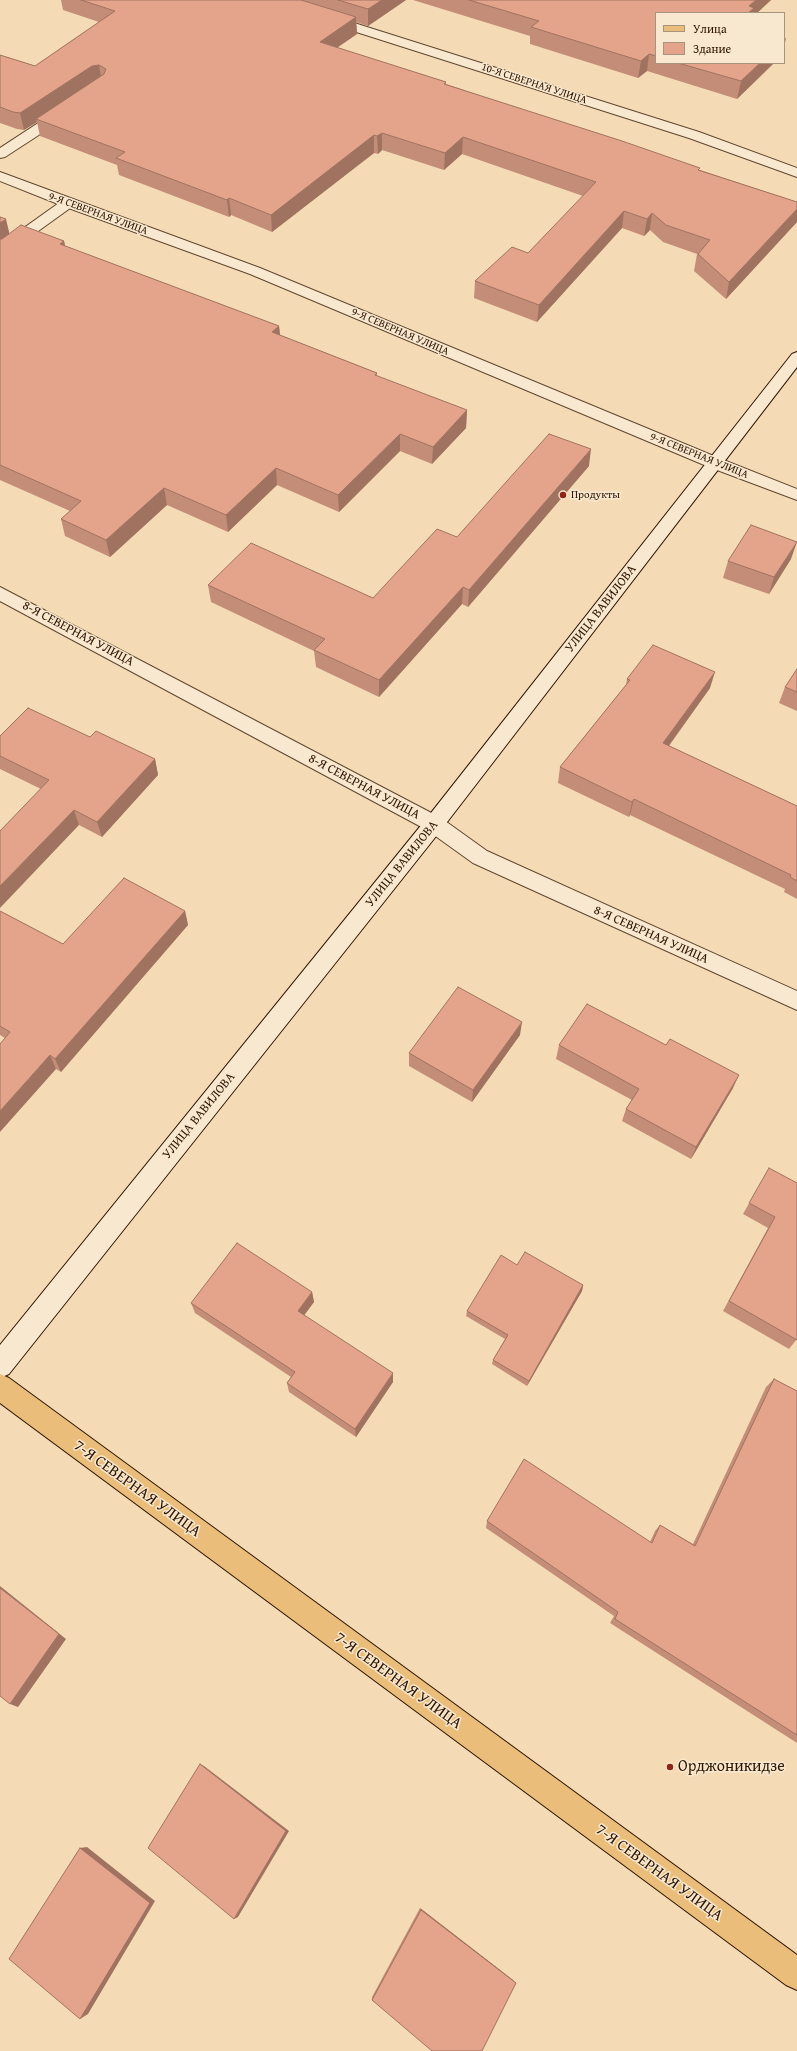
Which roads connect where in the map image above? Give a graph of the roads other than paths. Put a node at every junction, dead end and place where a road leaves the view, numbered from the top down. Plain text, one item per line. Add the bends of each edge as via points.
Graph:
1 (314, 14) edge
2 (75, 105) edge
3 (0, 154) edge
4 (797, 173) edge
5 (0, 176) edge
6 (68, 203) junction
7 (0, 252) edge
8 (797, 357) edge
9 (715, 463) junction
10 (797, 495) edge
11 (0, 593) edge
12 (434, 824) junction
13 (797, 1001) edge
14 (0, 1365) edge
15 (0, 1387) edge
16 (797, 1974) edge

1 - 4 street, 10-Я СЕВЕРНАЯ УЛИЦА via 694,135
2 - 3 street
5 - 6 street, 9-Я СЕВЕРНАЯ УЛИЦА
6 - 7 street
6 - 9 street, 9-Я СЕВЕРНАЯ УЛИЦА via 255,271
8 - 9 street, УЛИЦА ВАВИЛОВА
9 - 10 street, 9-Я СЕВЕРНАЯ УЛИЦА
9 - 12 street, УЛИЦА ВАВИЛОВА
11 - 12 street, 8-Я СЕВЕРНАЯ УЛИЦА
12 - 13 street, 8-Я СЕВЕРНАЯ УЛИЦА via 480,857
12 - 14 street, УЛИЦА ВАВИЛОВА
15 - 16 main road, 7-Я СЕВЕРНАЯ УЛИЦА

